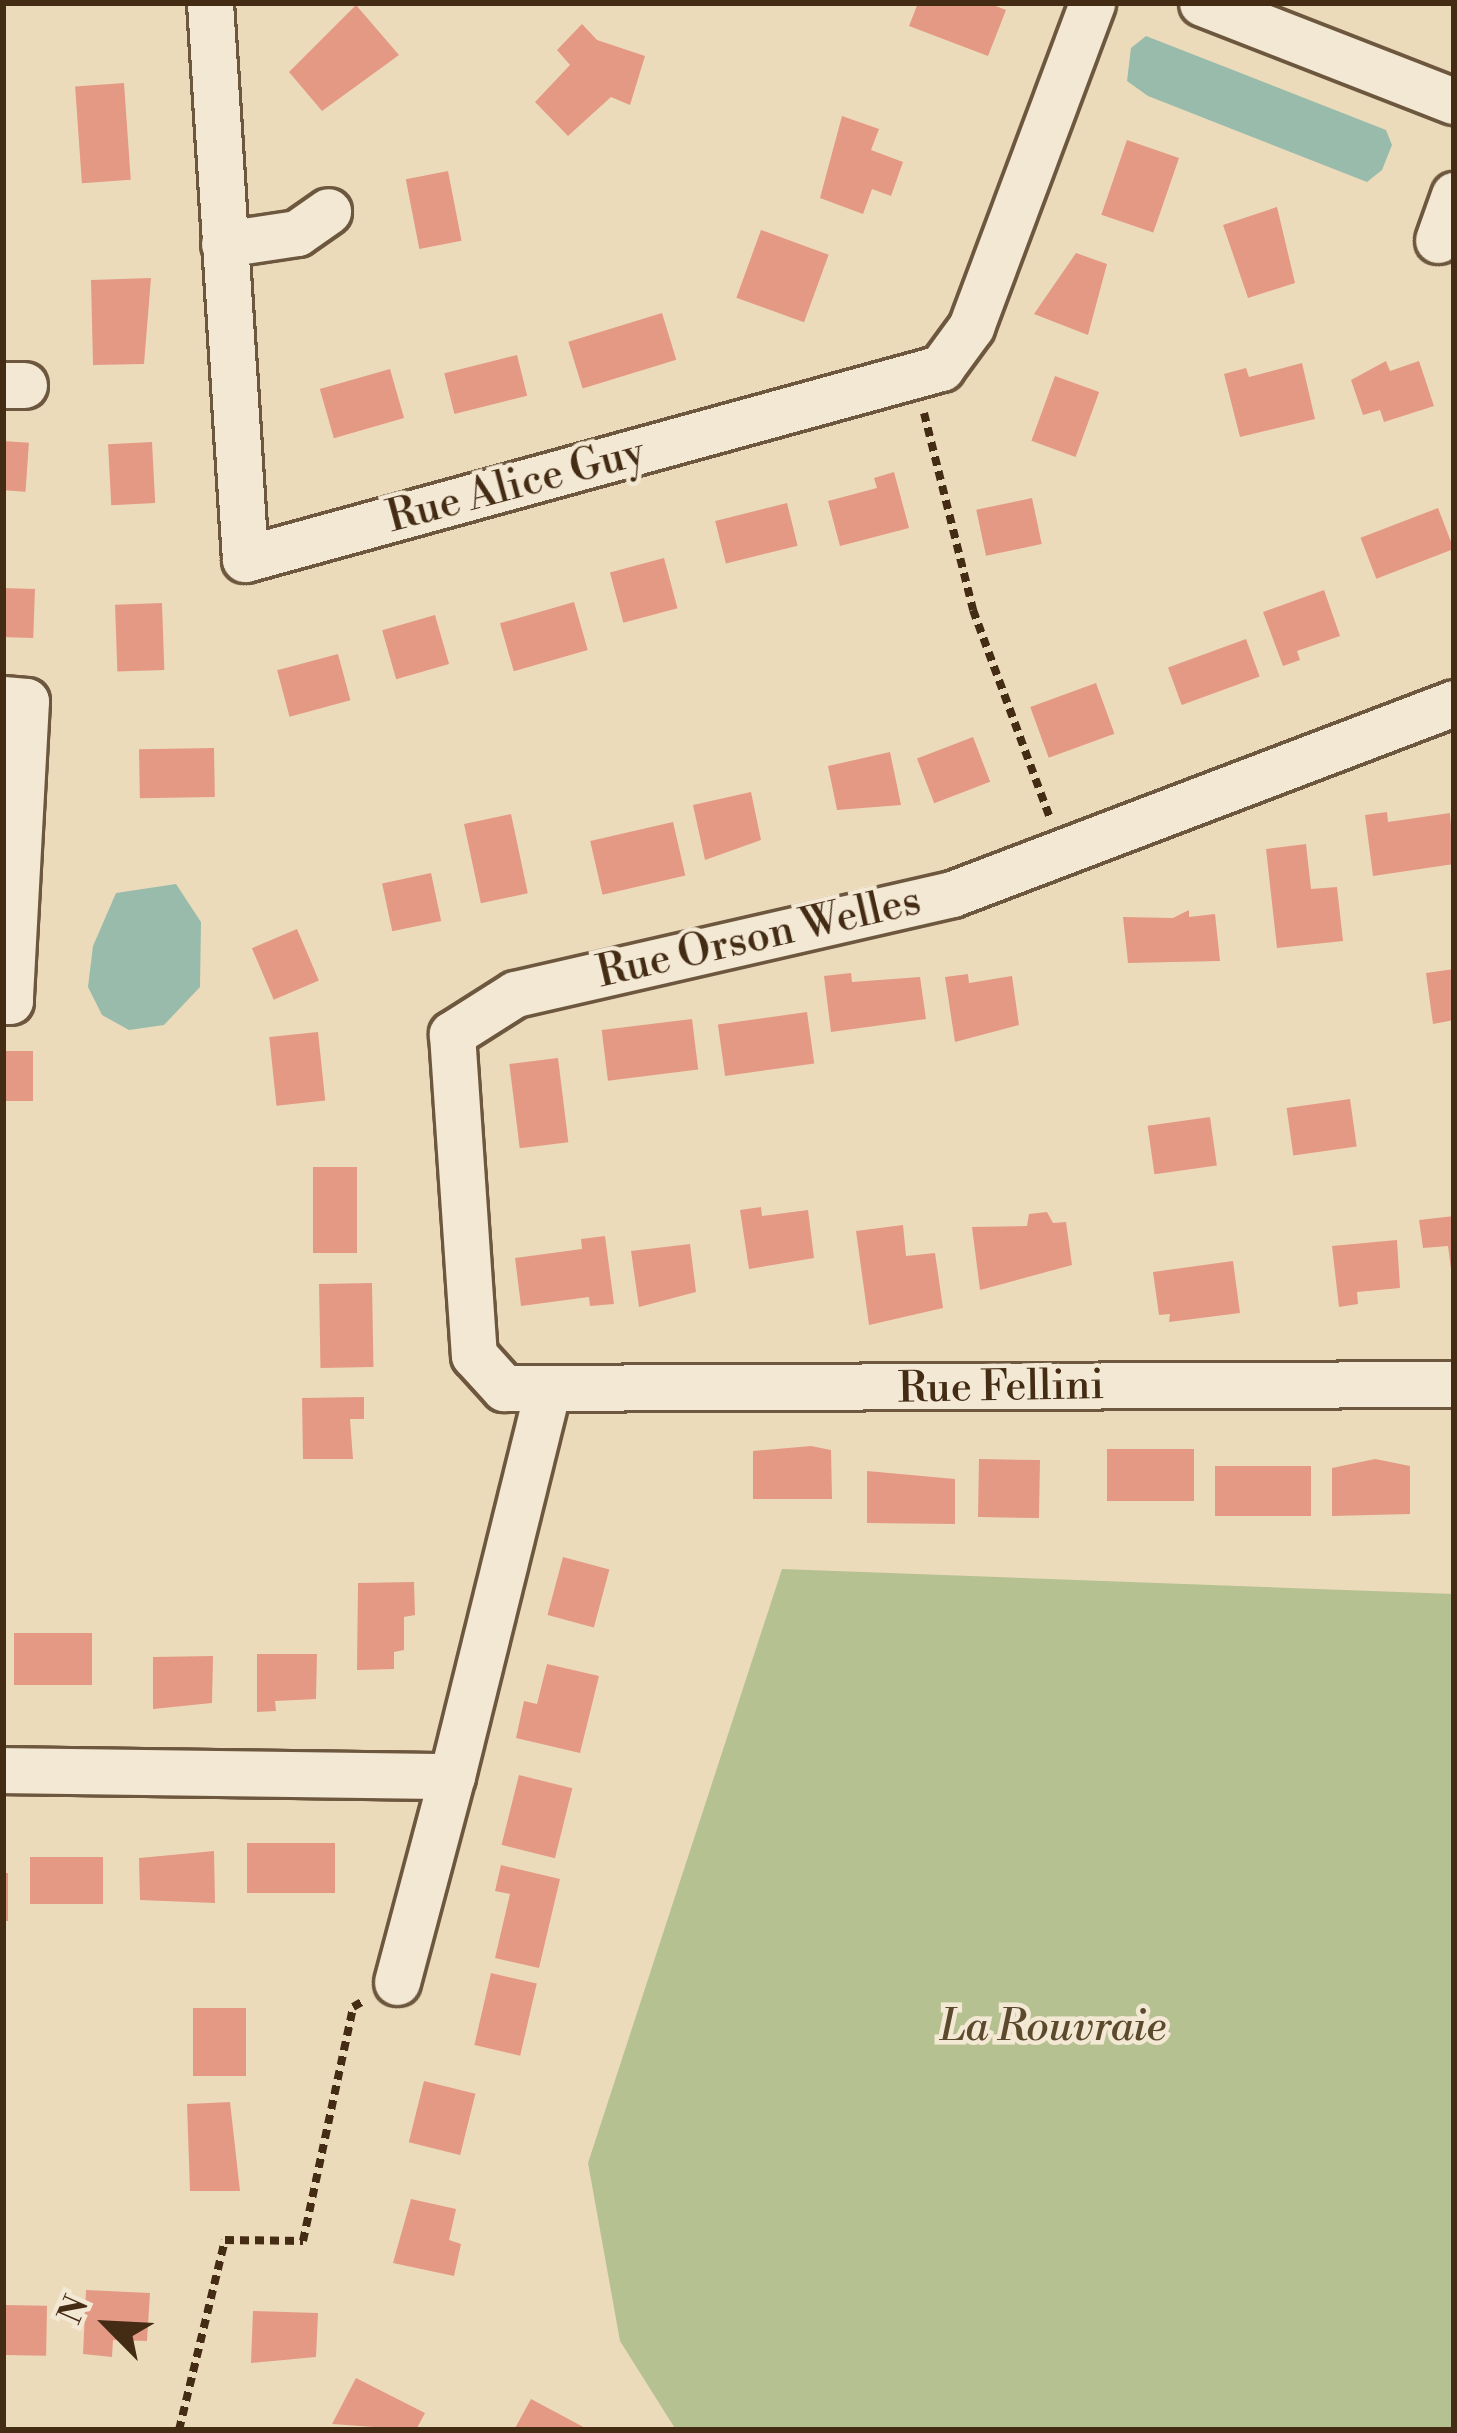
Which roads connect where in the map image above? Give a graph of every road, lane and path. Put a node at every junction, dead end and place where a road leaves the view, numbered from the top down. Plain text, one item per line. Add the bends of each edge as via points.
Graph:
1 (211, 3) edge
2 (1092, 3) edge
3 (1202, 3) edge
4 (1454, 100) edge
5 (1454, 195) edge
6 (328, 211) dead end
7 (1438, 240) dead end
8 (224, 244) junction
9 (916, 380) junction
10 (14, 700) edge
11 (1454, 703) edge
12 (1062, 851) junction
13 (3, 1001) edge
14 (1454, 1384) edge
15 (547, 1392) junction
16 (3, 1770) edge
17 (452, 1776) junction
18 (398, 1982) joint
19 (179, 2430) edge

1 - 8 street, Rue Alice Guy
2 - 9 street, Rue Alice Guy via 971,327 941,368
3 - 4 street
5 - 7 street
6 - 8 street via 297,233
8 - 9 street, Rue Alice Guy via 245,559
9 - 12 path via 973,610
10 - 13 street via 10,1001
11 - 12 street, Rue Orson Welles
12 - 15 street, Rue Orson Welles via 952,894 515,994 452,1034 474,1355 504,1388
14 - 15 street, Rue Fellini
15 - 17 street
16 - 17 street
17 - 18 street
18 - 19 path via 353,2006 303,2241 225,2240

